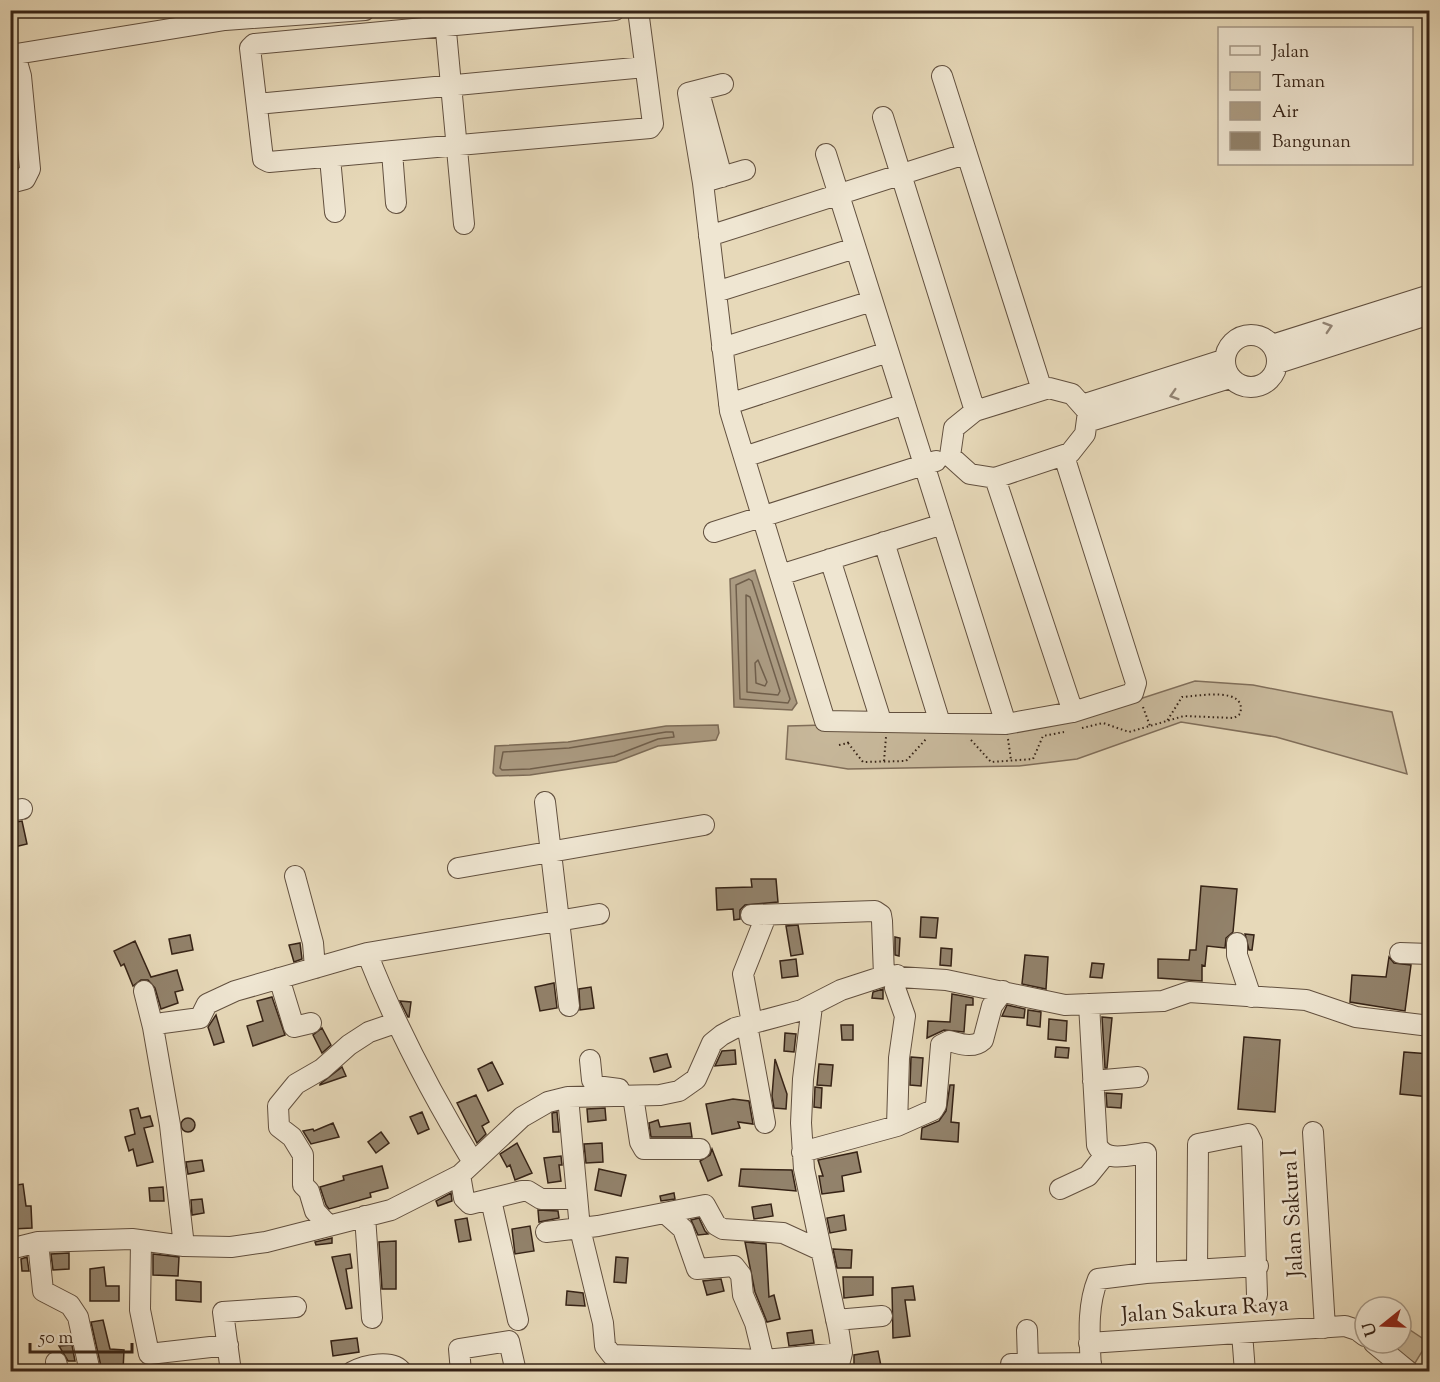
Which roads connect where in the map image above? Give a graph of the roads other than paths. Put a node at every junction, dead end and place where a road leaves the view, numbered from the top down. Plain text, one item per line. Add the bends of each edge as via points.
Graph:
1 (365, 10) edge
2 (615, 10) edge
3 (638, 10) edge
4 (444, 19) edge
5 (13, 55) edge
6 (645, 67) junction
7 (942, 76) dead end
8 (16, 77) edge
9 (723, 84) dead end
10 (450, 86) junction
11 (698, 90) junction
12 (256, 104) junction
13 (883, 117) dead end
14 (19, 127) edge
15 (456, 147) junction
16 (392, 152) junction
17 (826, 154) dead end
18 (965, 154) junction
19 (330, 158) junction
20 (745, 170) dead end
21 (901, 175) junction
22 (722, 177) junction
23 (10, 183) edge
24 (703, 183) junction
25 (838, 193) junction
26 (396, 203) dead end
27 (335, 212) dead end
28 (464, 224) dead end
29 (709, 236) junction
30 (855, 248) junction
31 (716, 292) junction
32 (1430, 295) edge
33 (872, 301) junction
34 (1430, 314) edge
35 (722, 348) junction
36 (888, 352) junction
37 (1275, 354) junction
38 (1227, 369) junction
39 (1042, 390) junction
40 (729, 404) junction
41 (905, 404) junction
42 (975, 411) junction
43 (1084, 413) junction
44 (950, 456) junction
45 (1064, 456) junction
46 (744, 458) junction
47 (924, 465) junction
48 (996, 478) junction
49 (762, 516) junction
50 (943, 524) junction
51 (714, 532) dead end
52 (884, 542) junction
53 (830, 559) junction
54 (780, 575) junction
55 (1072, 712) junction
56 (884, 722) junction
57 (940, 723) junction
58 (1006, 724) junction
59 (545, 801) dead end
60 (704, 825) dead end
61 (552, 853) junction
62 (458, 868) dead end
63 (295, 876) dead end
64 (599, 914) dead end
65 (561, 920) junction
66 (1237, 943) dead end
67 (367, 953) junction
68 (1400, 953) dead end
69 (1430, 954) edge
70 (315, 968) junction
71 (890, 975) junction
72 (279, 978) junction
73 (144, 991) dead end
74 (1002, 991) junction
75 (1251, 997) junction
76 (1089, 1004) junction
77 (569, 1006) dead end
78 (812, 1006) junction
79 (311, 1023) dead end
80 (395, 1023) junction
81 (749, 1024) junction
82 (1430, 1026) edge
83 (153, 1027) junction
84 (590, 1060) dead end
85 (1138, 1077) dead end
86 (1093, 1081) junction
87 (628, 1096) junction
88 (568, 1097) junction
89 (765, 1123) dead end
90 (897, 1126) junction
91 (1313, 1132) dead end
92 (700, 1149) dead end
93 (802, 1152) junction
94 (1105, 1155) junction
95 (466, 1168) junction
96 (1060, 1190) dead end
97 (576, 1199) junction
98 (491, 1200) junction
99 (665, 1213) junction
100 (365, 1216) junction
101 (328, 1225) junction
102 (580, 1228) junction
103 (546, 1232) dead end
104 (141, 1241) junction
105 (39, 1242) junction
106 (184, 1246) junction
107 (10, 1249) edge
108 (820, 1250) junction
109 (1258, 1266) junction
110 (1197, 1270) junction
111 (1146, 1273) junction
112 (1257, 1295) dead end
113 (296, 1307) dead end
114 (882, 1316) dead end
115 (372, 1318) dead end
116 (518, 1320) dead end
117 (836, 1320) junction
118 (1325, 1328) junction
119 (1353, 1329) edge
120 (1027, 1330) dead end
121 (1242, 1333) junction
122 (1089, 1343) junction
123 (228, 1345) junction
124 (1389, 1355) edge
125 (764, 1360) junction
126 (840, 1362) edge
127 (708, 1364) edge
128 (632, 1365) edge
129 (1091, 1367) edge
130 (90, 1371) edge
131 (231, 1371) edge
132 (352, 1371) edge
133 (402, 1371) edge
134 (461, 1371) edge
135 (516, 1371) edge
136 (1245, 1371) edge
137 (1409, 1371) edge

1 - 5 street via 234,20
2 - 4 street
3 - 6 street
4 - 10 street
4 - 12 street via 254,44 250,48
5 - 8 street
6 - 10 street
6 - 15 street via 653,124 650,128
7 - 18 street
8 - 14 street
9 - 11 street
10 - 12 street
10 - 15 street
11 - 22 street
11 - 24 street via 688,93
12 - 19 street via 265,161
13 - 21 street
14 - 23 street via 28,175
15 - 16 street
15 - 28 street
16 - 19 street
16 - 26 street
17 - 25 street
18 - 21 street
18 - 39 street
19 - 27 street
20 - 22 street
21 - 25 street
21 - 42 street
22 - 24 street
24 - 29 street
25 - 29 street
25 - 30 street
29 - 31 street
30 - 31 street
30 - 33 street
31 - 35 street
37 -> 32 street
33 - 35 street
33 - 36 street
34 - 37 street
35 - 40 street
36 - 40 street
36 - 41 street
37 - 38 street via 1273,378 1259,386 1244,386
37 - 38 street via 1258,336 1244,336 1231,341
38 - 43 street
39 - 42 street
39 - 43 street via 1050,388 1072,394
40 - 46 street
41 - 46 street
41 - 47 street
42 - 44 street via 954,428
43 - 45 street via 1085,434
44 - 47 street
44 - 48 street via 969,474
45 - 48 street
45 - 55 street via 1136,683 1133,693
46 - 49 street
47 - 49 street
47 - 50 street
48 - 55 street
49 - 51 street
49 - 54 street
50 - 52 street
50 - 58 street
52 - 53 street
52 - 57 street
53 - 54 street
53 - 56 street
54 - 56 street via 825,721
55 - 58 street
56 - 57 street
57 - 58 street
59 - 61 street
60 - 61 street
61 - 62 street
61 - 65 street
63 - 70 street via 299,920 313,943
64 - 65 street
65 - 67 street
65 - 77 street
66 - 75 street via 1237,955
67 - 70 street
67 - 80 street
68 - 69 street
70 - 72 street
71 - 74 street
71 - 78 street via 841,990
71 - 81 street via 881,915 875,911 759,915 743,974
71 - 90 street via 905,1016
72 - 79 street via 294,1027
72 - 83 street via 211,1001 200,1018
73 - 83 street
74 - 76 street via 1050,1003
74 - 90 street via 992,1006 980,1043 949,1041 941,1046 933,1110
75 - 76 street via 1189,992 1163,1001
75 - 82 street via 1306,1000 1356,1017
76 - 86 street
78 - 81 street
78 - 93 street via 803,1079
80 - 95 street
80 - 101 street via 369,1032 349,1045 322,1069 296,1084 278,1106 279,1127 292,1137 303,1155 303,1185 315,1211
81 - 87 street via 712,1043 696,1079 679,1091
81 - 89 street
83 - 106 street via 170,1125
84 - 87 street via 596,1086 618,1087
85 - 86 street
86 - 94 street via 1097,1145
87 - 88 street
87 - 92 street via 644,1149
88 - 95 street via 528,1113
88 - 97 street
90 - 93 street
91 - 118 street, Jalan Sakura I
93 - 108 street
94 - 96 street via 1088,1176
94 - 111 street via 1146,1153
95 - 98 street via 467,1202 475,1205
95 - 100 street via 391,1210
97 - 98 street via 541,1199 528,1191
97 - 102 street
98 - 116 street
99 - 102 street
99 - 108 street via 705,1205 716,1225 723,1229 783,1233
99 - 125 street via 683,1229 697,1269 734,1266 741,1275 742,1295 755,1323
100 - 101 street
100 - 115 street
101 - 106 street via 266,1242
102 - 103 street
102 - 128 street via 605,1346 612,1355
104 - 105 street
104 - 106 street
104 - 123 street via 140,1310 149,1354
105 - 107 street
105 - 130 street via 43,1291 70,1305 78,1317
108 - 117 street
109 - 110 street
109 - 110 street via 1252,1142 1250,1136 1243,1134 1198,1144
109 - 112 street
110 - 111 street
111 - 122 street via 1098,1279 1092,1296
113 - 123 street via 225,1310 222,1315
114 - 117 street
117 - 126 street
118 - 119 street, Jalan Sakura Raya
118 - 121 street, Jalan Sakura Raya
120 - 129 street via 1019,1364
121 - 122 street, Jalan Sakura Raya
121 - 136 street
122 - 129 street
123 - 131 street
124 - 137 street
125 - 126 street
125 - 127 street
127 - 128 street
132 - 133 street via 390,1364
134 - 135 street via 459,1349 509,1341

